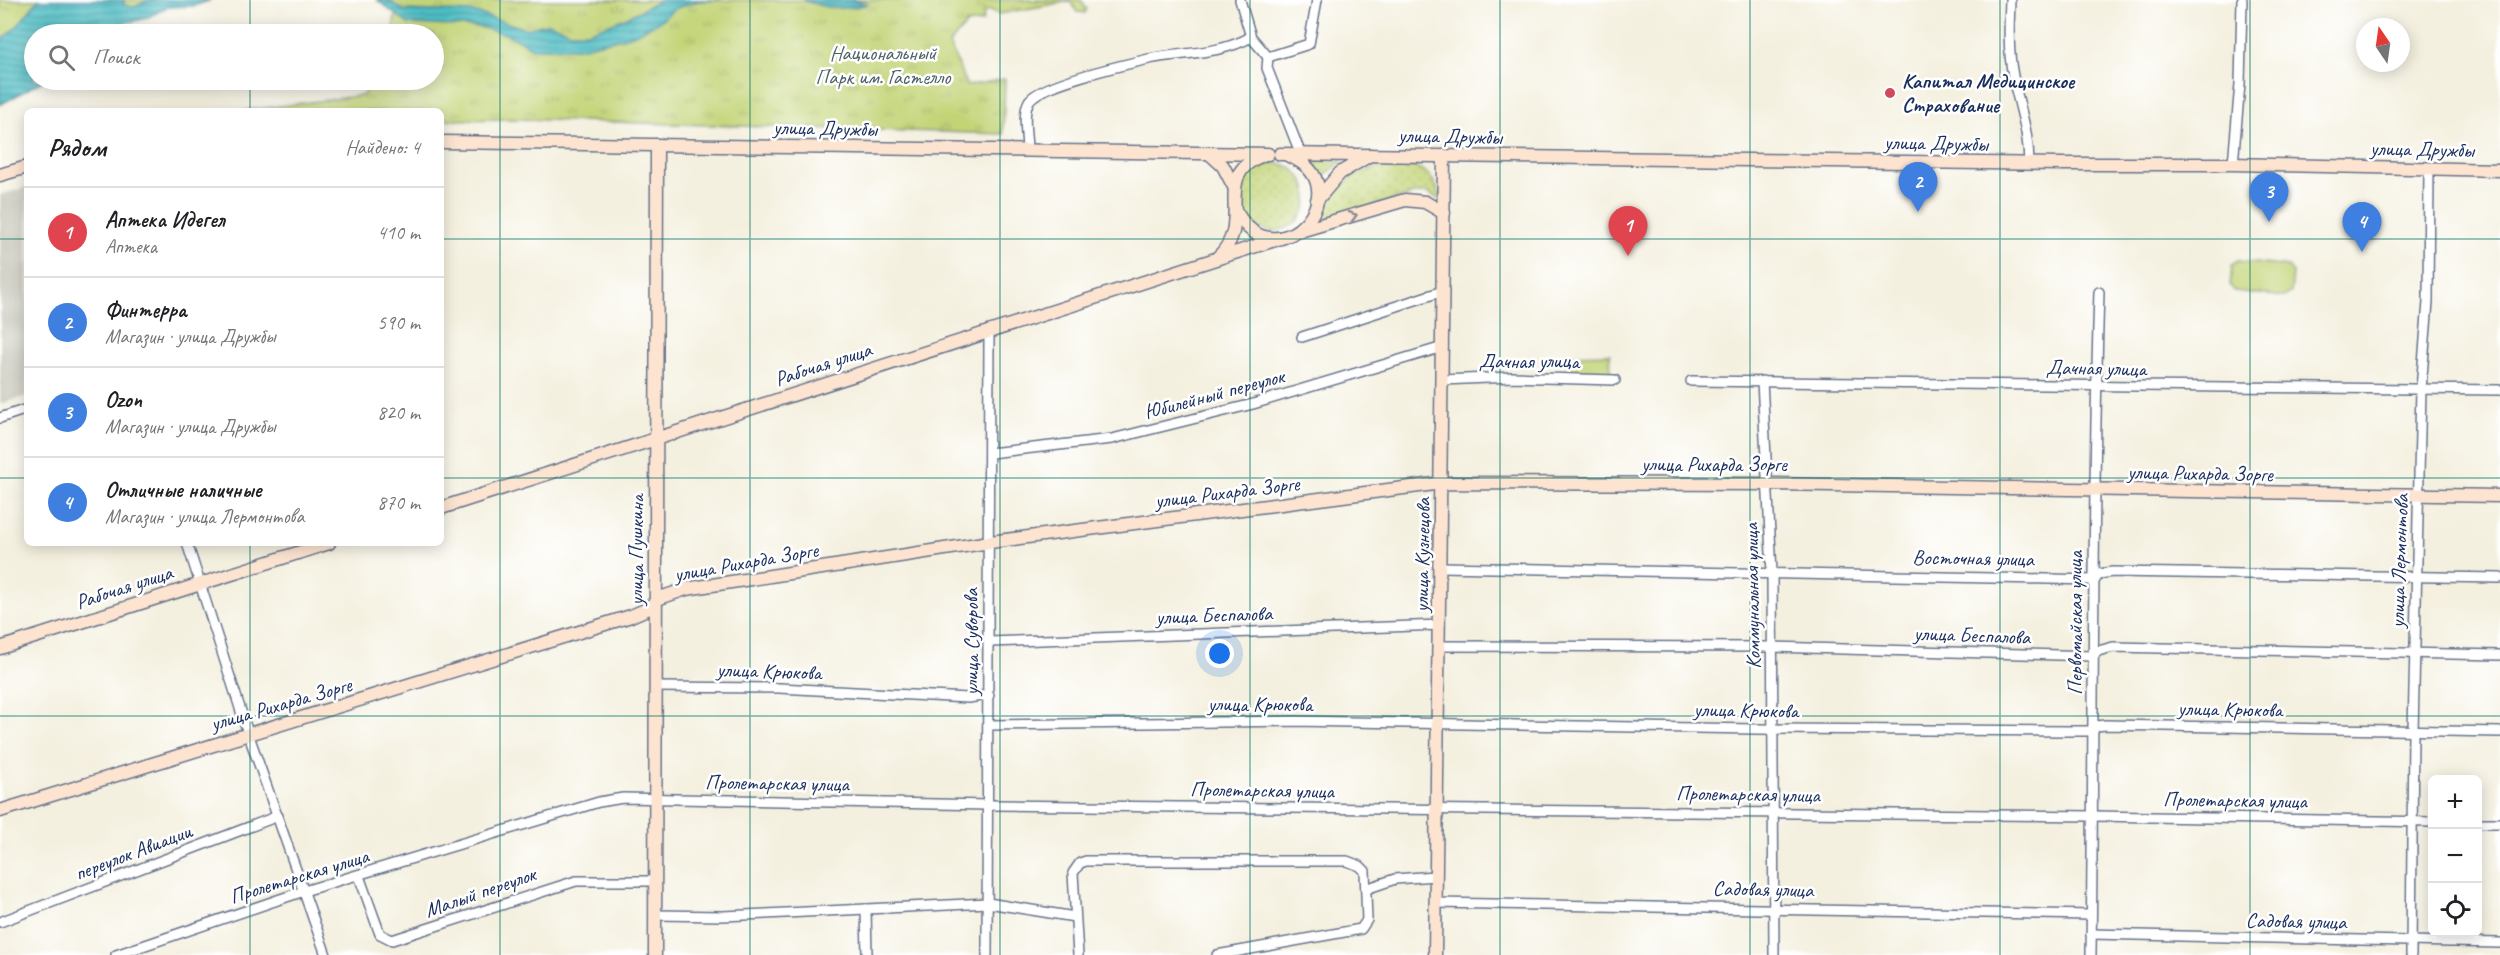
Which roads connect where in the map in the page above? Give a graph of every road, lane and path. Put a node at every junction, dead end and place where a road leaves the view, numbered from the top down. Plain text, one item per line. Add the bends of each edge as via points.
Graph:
1 (1240, 0) edge
2 (1317, 0) edge
3 (2010, 0) edge
4 (2242, 0) edge
5 (1251, 37) junction
6 (1268, 57) junction
7 (444, 142) edge
8 (657, 146) junction
9 (1027, 151) junction
10 (1209, 153) junction
11 (1274, 154) junction
12 (1371, 155) junction
13 (1444, 156) junction
14 (1303, 160) junction
15 (2029, 164) junction
16 (2233, 164) junction
17 (24, 168) edge
18 (2429, 169) junction
19 (2500, 170) edge
20 (0, 175) edge
21 (1234, 187) junction
22 (1317, 201) junction
23 (1237, 213) junction
24 (1444, 213) junction
25 (1296, 232) junction
26 (1284, 237) junction
27 (1218, 257) junction
28 (1443, 291) junction
29 (2099, 292) dead end
30 (989, 330) junction
31 (1302, 337) dead end
32 (1443, 347) junction
33 (1442, 380) junction
34 (1616, 380) dead end
35 (1691, 381) dead end
36 (1762, 381) junction
37 (2096, 387) junction
38 (2421, 388) junction
39 (2500, 390) edge
40 (24, 410) edge
41 (0, 418) edge
42 (656, 440) junction
43 (990, 453) junction
44 (1442, 483) junction
45 (1767, 484) junction
46 (2093, 490) junction
47 (2419, 495) junction
48 (2500, 496) edge
49 (444, 507) edge
50 (990, 542) junction
51 (188, 546) edge
52 (319, 546) edge
53 (1441, 567) junction
54 (1772, 572) junction
55 (2417, 577) junction
56 (2500, 578) edge
57 (2095, 580) junction
58 (200, 583) junction
59 (655, 604) junction
60 (1440, 625) junction
61 (989, 642) junction
62 (1440, 646) junction
63 (1771, 647) junction
64 (0, 648) edge
65 (2415, 653) junction
66 (2500, 655) edge
67 (2093, 656) junction
68 (655, 687) junction
69 (989, 695) junction
70 (989, 724) junction
71 (1436, 725) junction
72 (1772, 729) junction
73 (2092, 731) junction
74 (2413, 731) junction
75 (2500, 732) edge
76 (248, 733) junction
77 (655, 798) junction
78 (988, 805) junction
79 (1435, 809) junction
80 (0, 811) edge
81 (1773, 813) junction
82 (278, 816) junction
83 (2092, 816) junction
84 (2414, 822) junction
85 (2428, 822) edge
86 (2482, 822) edge
87 (2500, 823) edge
88 (360, 876) junction
89 (1435, 876) junction
90 (655, 881) junction
91 (1366, 889) junction
92 (304, 891) junction
93 (988, 903) junction
94 (1435, 903) junction
95 (1774, 907) junction
96 (866, 909) junction
97 (655, 915) junction
98 (2091, 915) junction
99 (1075, 917) junction
100 (0, 922) edge
101 (2091, 934) junction
102 (2411, 942) junction
103 (2500, 944) edge
104 (116, 955) edge
105 (326, 955) edge
106 (655, 955) edge
107 (867, 955) edge
108 (987, 955) edge
109 (1078, 955) edge
110 (1217, 955) edge
111 (1435, 955) edge
112 (1774, 955) edge
113 (2091, 955) edge
114 (2411, 955) edge

1 - 5 street
2 - 6 street via 1309,44
3 - 15 street via 2009,46 2029,136
4 - 16 street
5 - 6 street
5 - 9 street via 1223,49 1150,59 1048,86 1030,100 1026,111
6 - 14 street via 1268,68
7 - 8 street, улица Дружбы
8 - 9 street, улица Дружбы
8 - 42 street, улица Пушкина
9 - 10 street, улица Дружбы
10 - 11 street, улица Дружбы
10 - 21 street via 1223,166
11 - 14 street
11 - 21 street via 1246,165
12 - 13 street, улица Дружбы
12 - 14 street, улица Дружбы
12 - 22 street, улица Дружбы via 1340,173
13 - 15 street, улица Дружбы
13 - 24 street, улица Кузнецова
14 - 22 street via 1316,184
15 - 16 street, улица Дружбы
16 - 18 street, улица Дружбы
17 - 20 street
18 - 19 street, улица Дружбы
18 - 38 street, улица Лермонтова via 2428,302
21 - 23 street
22 - 25 street via 1311,219
23 - 26 street via 1256,233
23 - 27 street via 1231,243
25 -> 24 street via 1405,200 1425,202
24 - 28 street, улица Кузнецова
25 - 26 street
26 - 27 street, Рабочая улица
27 - 30 street, Рабочая улица
28 - 31 street
28 - 32 street, улица Кузнецова
29 - 37 street, Первомайская улица
30 - 42 street, Рабочая улица
30 - 43 street, улица Суворова
32 - 33 street, улица Кузнецова
32 - 43 street, Юбилейный переулок via 1253,404 1112,439
33 - 34 street, Дачная улица via 1512,376
33 - 44 street, улица Кузнецова
35 - 36 street, Дачная улица
36 - 37 street, Дачная улица
36 - 45 street, Коммунальная улица
37 - 38 street, Дачная улица
37 - 46 street, Первомайская улица
38 - 39 street, Дачная улица
38 - 47 street, улица Лермонтова
40 - 41 street
42 - 49 street, Рабочая улица
42 - 59 street, улица Пушкина
43 - 50 street, улица Суворова
44 - 45 street, улица Рихарда Зорге
44 - 50 street, улица Рихарда Зорге
44 - 53 street, улица Кузнецова
45 - 46 street, улица Рихарда Зорге
45 - 54 street, Коммунальная улица
46 - 47 street, улица Рихарда Зорге
46 - 57 street, Первомайская улица
47 - 48 street, улица Рихарда Зорге
47 - 55 street, улица Лермонтова
50 - 59 street, улица Рихарда Зорге via 686,590 660,598
50 - 61 street, улица Суворова
51 - 58 street
52 - 58 street, Рабочая улица
53 - 54 street, Восточная улица
53 - 60 street, улица Кузнецова
54 - 57 street, Восточная улица
54 - 63 street, Коммунальная улица
55 - 56 street, Восточная улица
55 - 57 street, Восточная улица via 2112,572 2098,574
55 - 65 street, улица Лермонтова
57 - 67 street, Первомайская улица
58 - 64 street, Рабочая улица
58 - 76 street
59 - 68 street, улица Пушкина
59 - 76 street, улица Рихарда Зорге via 631,616
60 - 61 street, улица Беспалова
60 - 62 street, улица Кузнецова
61 - 69 street, улица Суворова
62 - 63 street, улица Беспалова
62 - 71 street, улица Кузнецова
63 - 67 street, улица Беспалова
63 - 72 street, Коммунальная улица
65 - 66 street, улица Беспалова
65 - 67 street, улица Беспалова via 2113,647
65 - 74 street, улица Лермонтова
67 - 73 street, Первомайская улица
68 - 69 street, улица Крюкова via 779,688 968,698
68 - 77 street, улица Пушкина
69 - 70 street, улица Суворова
70 - 71 street, улица Крюкова via 1294,721
70 - 78 street, улица Суворова
71 - 72 street, улица Крюкова via 1523,723
71 - 79 street, улица Кузнецова
72 - 73 street, улица Крюкова
72 - 81 street, Коммунальная улица
73 - 74 street, улица Крюкова via 2104,725
73 - 83 street, Первомайская улица
74 - 75 street, улица Крюкова
74 - 84 street, улица Лермонтова
76 - 80 street, улица Рихарда Зорге
76 - 82 street
77 - 78 street, Пролетарская улица
77 - 88 street, Пролетарская улица via 598,802
77 - 90 street, улица Пушкина
78 - 79 street, Пролетарская улица
78 - 93 street, улица Суворова
79 - 81 street, Пролетарская улица
79 - 89 street, улица Кузнецова
81 - 83 street, Пролетарская улица
81 - 95 street, Коммунальная улица
82 - 92 street
82 - 100 street, переулок Авиации
83 - 84 street, Пролетарская улица
83 - 98 street, Первомайская улица
84 - 85 street, Пролетарская улица
84 - 102 street, улица Лермонтова
86 - 87 street
88 - 90 street, Малый переулок via 380,934 392,940 576,881
88 - 92 street, Пролетарская улица
89 - 91 street via 1395,879
89 - 94 street, улица Кузнецова
90 - 97 street, улица Пушкина
91 - 99 street via 1365,871 1347,861 1086,861 1073,873
91 - 110 street via 1367,920 1361,929
92 - 104 street, Пролетарская улица
92 - 105 street
93 - 96 street
93 - 99 street
93 - 108 street, улица Суворова
94 - 95 street, Садовая улица
94 - 111 street, улица Кузнецова
95 - 98 street, Садовая улица
95 - 112 street, Коммунальная улица
96 - 97 street
96 - 107 street
97 - 106 street, улица Пушкина
98 - 101 street, Первомайская улица
99 - 109 street
101 - 102 street, Садовая улица
101 - 113 street, Первомайская улица
102 - 103 street, Садовая улица
102 - 114 street, улица Лермонтова

